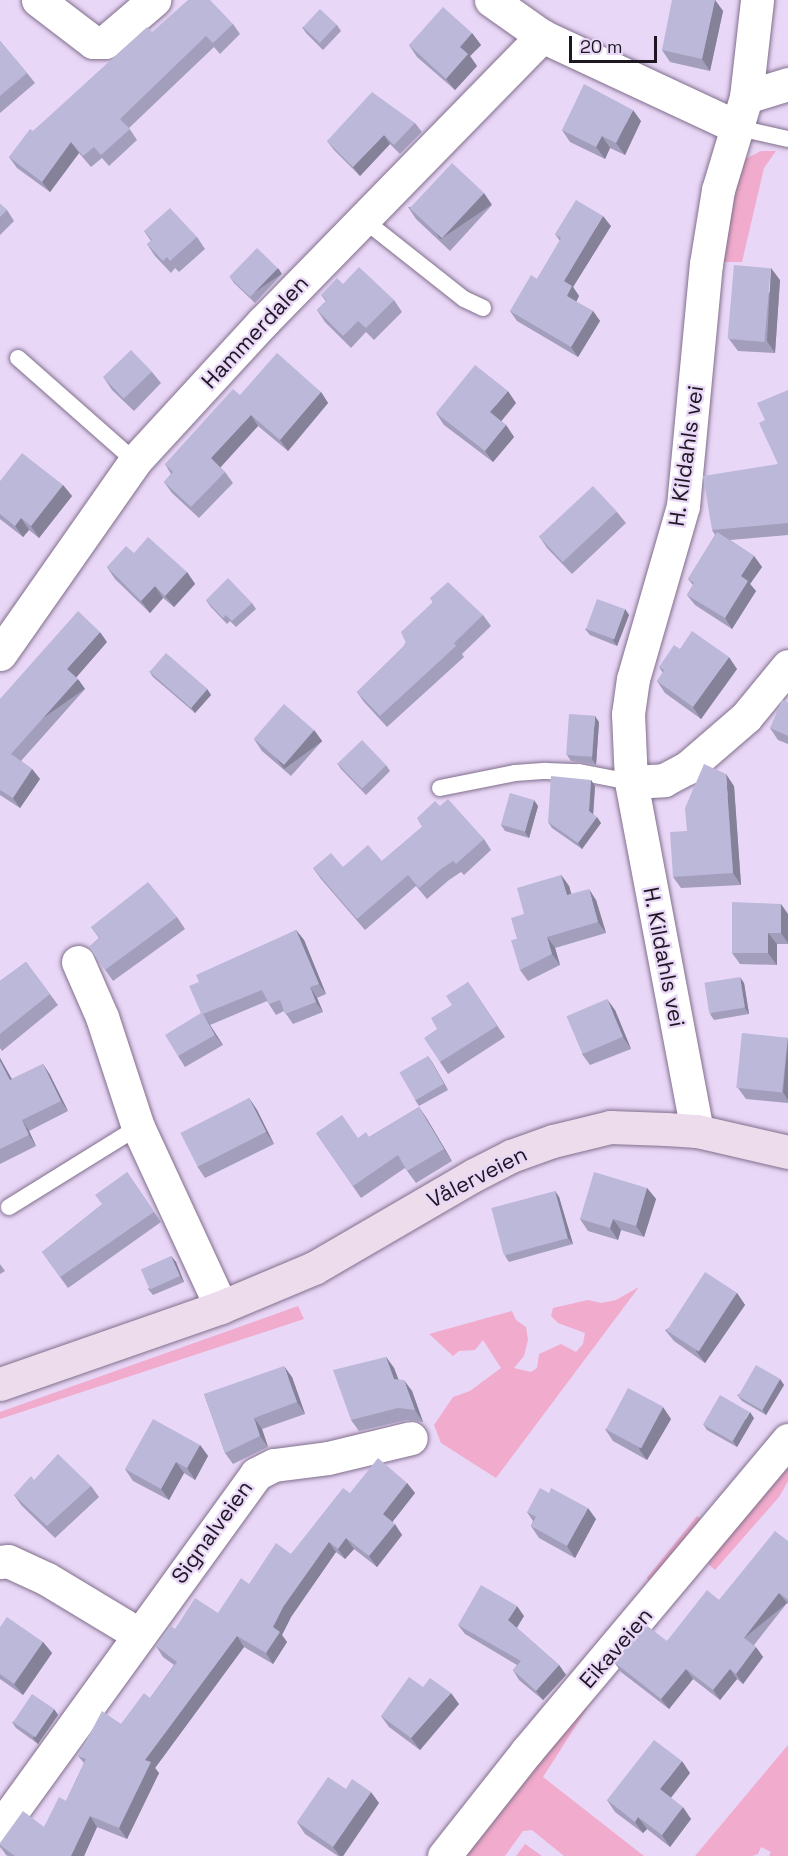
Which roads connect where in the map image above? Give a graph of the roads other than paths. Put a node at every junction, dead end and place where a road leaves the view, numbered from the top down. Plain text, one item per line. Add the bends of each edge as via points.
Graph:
1 (38, 0) edge
2 (154, 0) edge
3 (491, 0) edge
4 (757, 0) edge
5 (542, 36) junction
6 (788, 84) edge
7 (742, 113) junction
8 (788, 139) edge
9 (364, 220) junction
10 (483, 308) dead end
11 (18, 358) dead end
12 (135, 461) junction
13 (0, 654) edge
14 (788, 666) edge
15 (631, 782) junction
16 (440, 788) dead end
17 (78, 962) dead end
18 (138, 1127) junction
19 (697, 1131) junction
20 (788, 1152) edge
21 (9, 1207) dead end
22 (221, 1307) junction
23 (0, 1384) edge
24 (411, 1438) dead end
25 (788, 1440) edge
26 (0, 1562) edge
27 (138, 1634) junction
28 (0, 1828) edge
29 (444, 1856) edge

1 - 2 street via 93,42 105,42
3 - 5 street
4 - 7 street, H. Kildahls vei
5 - 7 street
5 - 9 street, Hammerdalen
6 - 7 street
7 - 8 lane
7 - 15 street, H. Kildahls vei via 718,190 706,264 683,506 633,679 628,724
9 - 10 lane via 464,299
9 - 12 street, Hammerdalen
11 - 12 lane
12 - 13 street, Hammerdalen
14 - 15 street via 746,717 687,768 664,780
15 - 16 lane via 579,772 546,771
15 - 19 street, H. Kildahls vei
17 - 18 street via 102,1017
18 - 21 lane
18 - 22 street
19 - 20 street, Vålerveien
19 - 22 street, Vålerveien via 610,1127 510,1156 314,1268
22 - 23 street, Vålerveien
24 - 27 street, Signalveien via 338,1456 274,1465 256,1474
25 - 29 street, Eikaveien
26 - 27 street via 8,1561 46,1579
27 - 28 street, Signalveien

